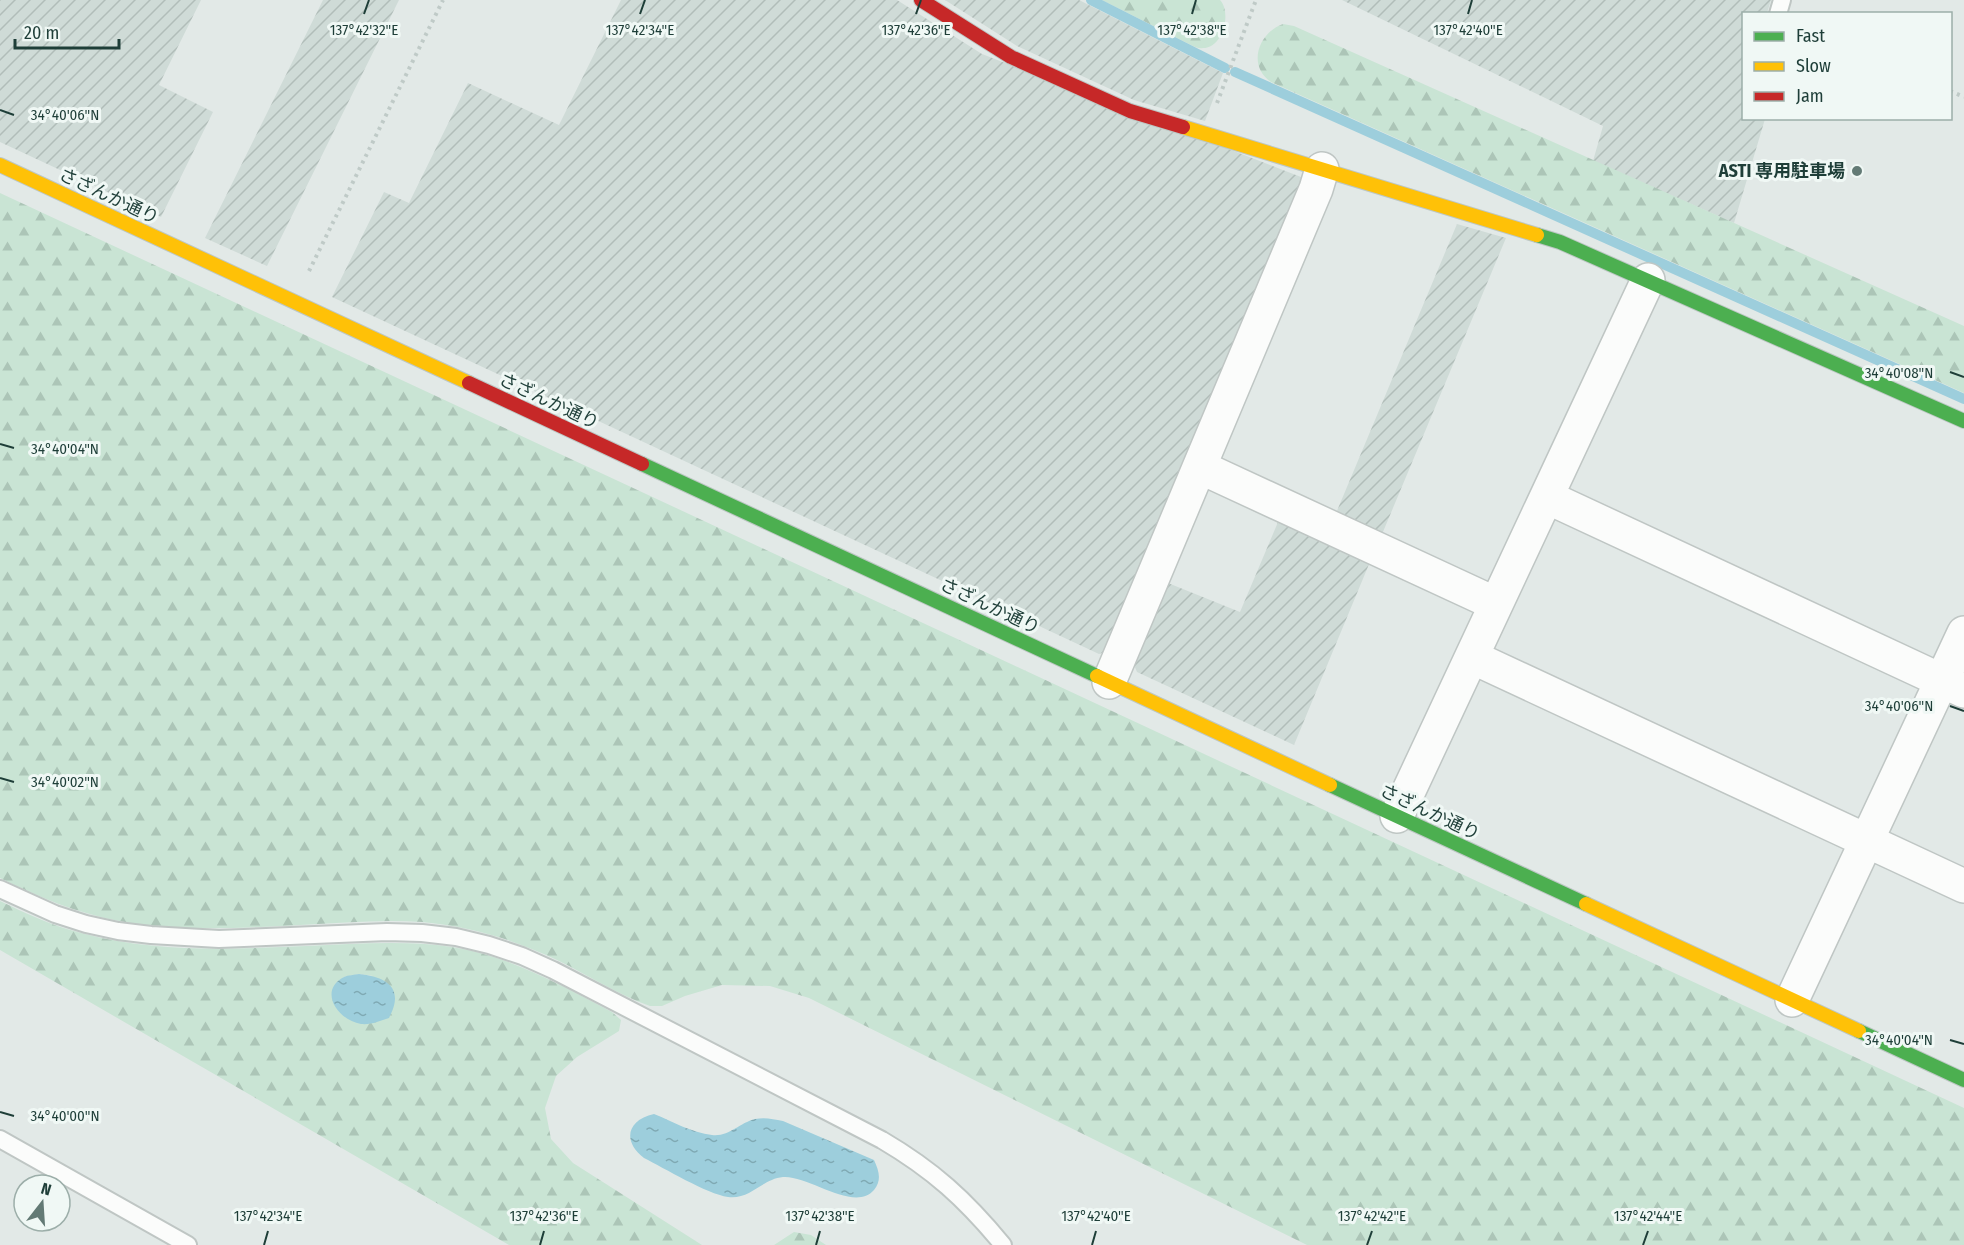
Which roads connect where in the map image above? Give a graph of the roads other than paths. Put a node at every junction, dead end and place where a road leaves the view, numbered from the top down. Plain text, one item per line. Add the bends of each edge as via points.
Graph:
1 (921, 0) edge
2 (0, 165) edge
3 (1322, 169) junction
4 (1648, 280) junction
5 (1964, 422) edge
6 (1200, 467) junction
7 (1547, 497) junction
8 (1496, 604) junction
9 (1964, 633) edge
10 (1472, 657) junction
11 (1109, 682) junction
12 (1953, 686) edge
13 (1397, 816) junction
14 (1867, 841) junction
15 (1964, 886) edge
16 (0, 889) edge
17 (1792, 1000) junction
18 (1964, 1080) edge
19 (0, 1140) edge
20 (188, 1245) edge
21 (1003, 1245) edge

1 - 3 street via 1011,57 1130,111
2 - 11 street, さざんか通り
3 - 4 street via 1534,233
3 - 6 street
4 - 5 street
4 - 7 street
6 - 8 street
6 - 11 street
7 - 8 street
7 - 12 street
8 - 10 street
9 - 12 street
10 - 13 street
10 - 14 street
11 - 13 street, さざんか通り
12 - 14 street
13 - 17 street, さざんか通り
14 - 15 street
14 - 17 street
16 - 21 lane via 55,914 118,931 219,939 422,933 456,937 522,956 911,1157 963,1199
17 - 18 street, さざんか通り
19 - 20 lane

